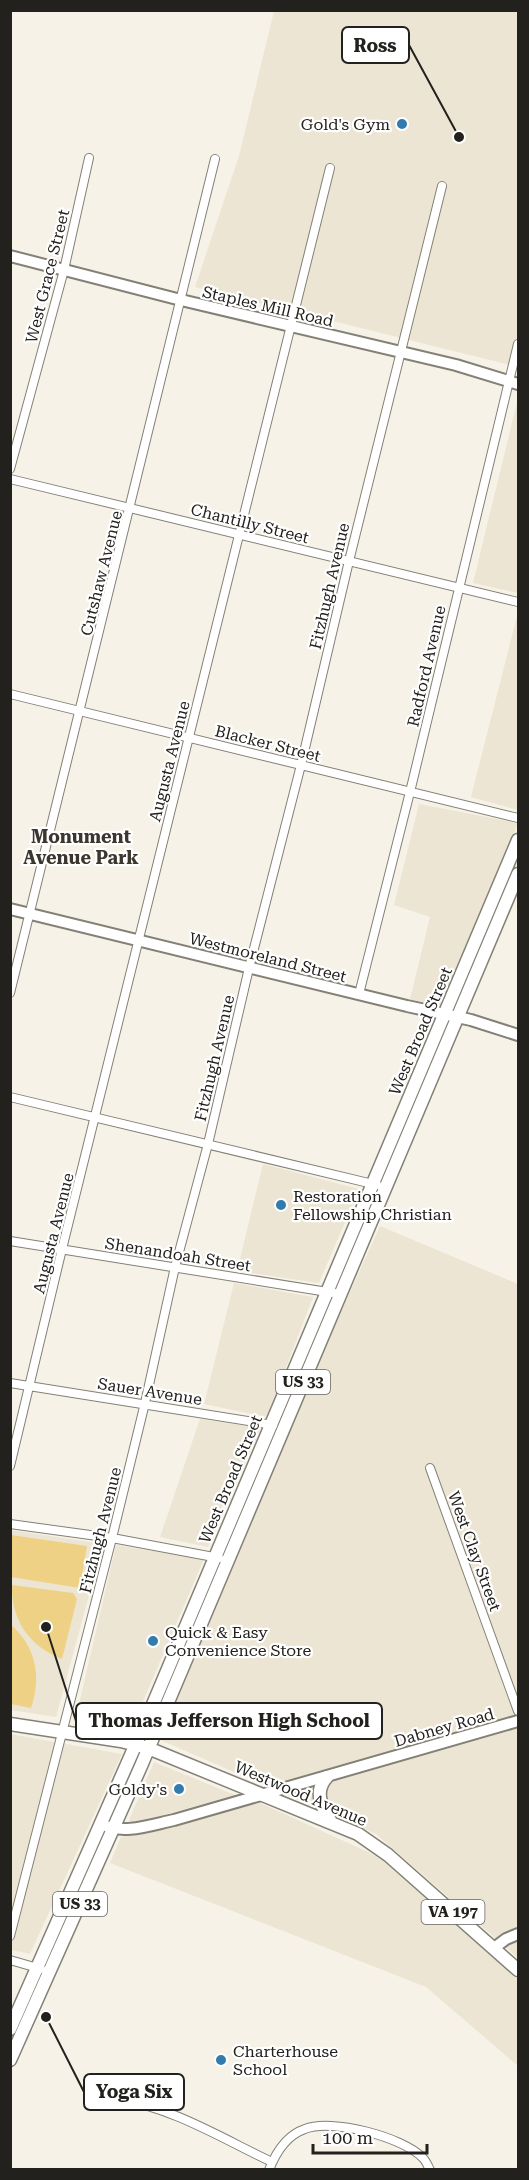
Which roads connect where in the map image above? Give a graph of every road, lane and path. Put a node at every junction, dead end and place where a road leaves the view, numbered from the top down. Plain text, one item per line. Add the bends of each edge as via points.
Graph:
1 (89, 158) dead end
2 (215, 159) dead end
3 (330, 168) dead end
4 (442, 186) dead end
5 (10, 256) edge
6 (64, 270) junction
7 (181, 300) junction
8 (291, 326) junction
9 (519, 344) edge
10 (400, 353) junction
11 (514, 383) edge
12 (10, 470) edge
13 (10, 479) edge
14 (131, 508) junction
15 (239, 535) junction
16 (349, 561) junction
17 (459, 588) junction
18 (519, 602) edge
19 (10, 694) edge
20 (80, 712) junction
21 (189, 738) junction
22 (301, 765) junction
23 (410, 792) junction
24 (519, 818) edge
25 (519, 840) edge
26 (519, 874) edge
27 (10, 909) edge
28 (29, 913) junction
29 (138, 941) junction
30 (249, 968) junction
31 (10, 993) edge
32 (359, 994) junction
33 (444, 1015) junction
34 (458, 1017) junction
35 (519, 1035) edge
36 (10, 1097) edge
37 (96, 1117) junction
38 (208, 1144) junction
39 (379, 1185) junction
40 (10, 1241) edge
41 (62, 1249) junction
42 (175, 1267) junction
43 (327, 1292) junction
44 (340, 1294) junction
45 (10, 1383) edge
46 (30, 1386) junction
47 (146, 1403) junction
48 (271, 1425) junction
49 (284, 1427) junction
50 (10, 1466) edge
51 (430, 1468) dead end
52 (10, 1524) edge
53 (112, 1538) junction
54 (215, 1557) junction
55 (228, 1559) junction
56 (519, 1711) edge
57 (519, 1721) edge
58 (10, 1724) edge
59 (62, 1732) junction
60 (142, 1746) junction
61 (327, 1777) junction
62 (263, 1794) junction
63 (332, 1822) junction
64 (107, 1827) junction
65 (519, 1934) edge
66 (10, 1936) edge
67 (494, 1948) junction
68 (10, 1960) edge
69 (44, 1970) junction
70 (519, 1970) edge
71 (10, 2029) edge
72 (10, 2060) edge
73 (119, 2100) dead end
74 (271, 2166) edge
75 (430, 2169) edge

1 - 6 street, West Grace Street
2 - 7 street, Cutshaw Avenue
3 - 8 street, Augusta Avenue
4 - 10 street, Fitzhugh Avenue
5 - 6 street, Staples Mill Road
6 - 7 street, Staples Mill Road
6 - 12 street, West Grace Street
7 - 8 street, Staples Mill Road
7 - 14 street, Cutshaw Avenue
8 - 10 street, Staples Mill Road
8 - 15 street, Augusta Avenue
9 - 11 street, Radford Avenue
10 - 11 street, Staples Mill Road
10 - 16 street, Fitzhugh Avenue
11 - 17 street, Radford Avenue
13 - 14 street, Chantilly Street
14 - 15 street, Chantilly Street
14 - 20 street, Cutshaw Avenue
15 - 16 street, Chantilly Street
15 - 21 street, Augusta Avenue
16 - 17 street, Chantilly Street
16 - 22 street, Fitzhugh Avenue
17 - 18 street, Chantilly Street
17 - 23 street, Radford Avenue
19 - 20 street, Blacker Street
20 - 21 street, Blacker Street
20 - 28 street, Cutshaw Avenue
21 - 22 street, Blacker Street
21 - 29 street, Augusta Avenue
22 - 23 street, Blacker Street
22 - 30 street, Fitzhugh Avenue
23 - 24 street, Blacker Street
23 - 32 street, Radford Avenue
25 - 33 main road, West Broad Street / US 33
26 - 34 main road, West Broad Street / US 33
27 - 28 street, Westmoreland Street
28 - 29 street, Westmoreland Street
28 - 31 street, Cutshaw Avenue
29 - 30 street, Westmoreland Street
29 - 37 street, Augusta Avenue
30 - 32 street, Westmoreland Street
30 - 38 street, Fitzhugh Avenue
32 - 33 street, Westmoreland Street
33 - 34 street, Westmoreland Street
33 - 39 main road, West Broad Street / US 33
34 - 35 street, Westmoreland Street
34 - 39 main road, West Broad Street / US 33
36 - 37 street
37 - 38 street
37 - 41 street, Augusta Avenue
38 - 39 street
38 - 42 street, Fitzhugh Avenue
39 - 43 main road, West Broad Street / US 33
39 - 44 main road, West Broad Street / US 33
40 - 41 street, Shenandoah Street
41 - 42 street, Shenandoah Street
41 - 46 street, Augusta Avenue
42 - 43 street, Shenandoah Street
42 - 47 street, Fitzhugh Avenue
43 - 44 street, Shenandoah Street
43 - 48 main road, West Broad Street / US 33
44 - 49 main road, West Broad Street / US 33
45 - 46 street, Sauer Avenue
46 - 47 street, Sauer Avenue
46 - 50 street, Augusta Avenue
47 - 48 street, Sauer Avenue
47 - 53 street, Fitzhugh Avenue
48 - 49 street, Sauer Avenue
48 - 54 main road, West Broad Street / US 33
49 - 55 main road, West Broad Street / US 33
51 - 56 street, West Clay Street
52 - 53 street
53 - 54 street
53 - 59 street, Fitzhugh Avenue
54 - 55 street
54 - 60 main road, West Broad Street / US 33
55 - 60 main road, West Broad Street / US 33
57 - 61 street, Dabney Road
58 - 59 main road, VA 197
59 - 60 main road, VA 197
59 - 66 street, Fitzhugh Avenue
60 - 62 main road, Westwood Avenue / VA 197
60 - 64 main road, West Broad Street / US 33
61 - 62 street, Dabney Road
61 - 63 main road via 321,1783 319,1796
62 - 63 main road, Westwood Avenue / VA 197
62 - 64 street, Dabney Road via 174,1820 139,1827
63 - 67 main road, Westwood Avenue / VA 197 via 381,1849
64 - 69 main road, West Broad Street / US 33
65 - 67 street
67 - 70 main road, Westwood Avenue / VA 197
68 - 69 street
69 - 71 main road, West Broad Street / US 33
69 - 72 main road, West Broad Street / US 33
73 - 74 street via 171,2114
74 - 75 street via 292,2135 323,2126 371,2133 404,2145 422,2157

